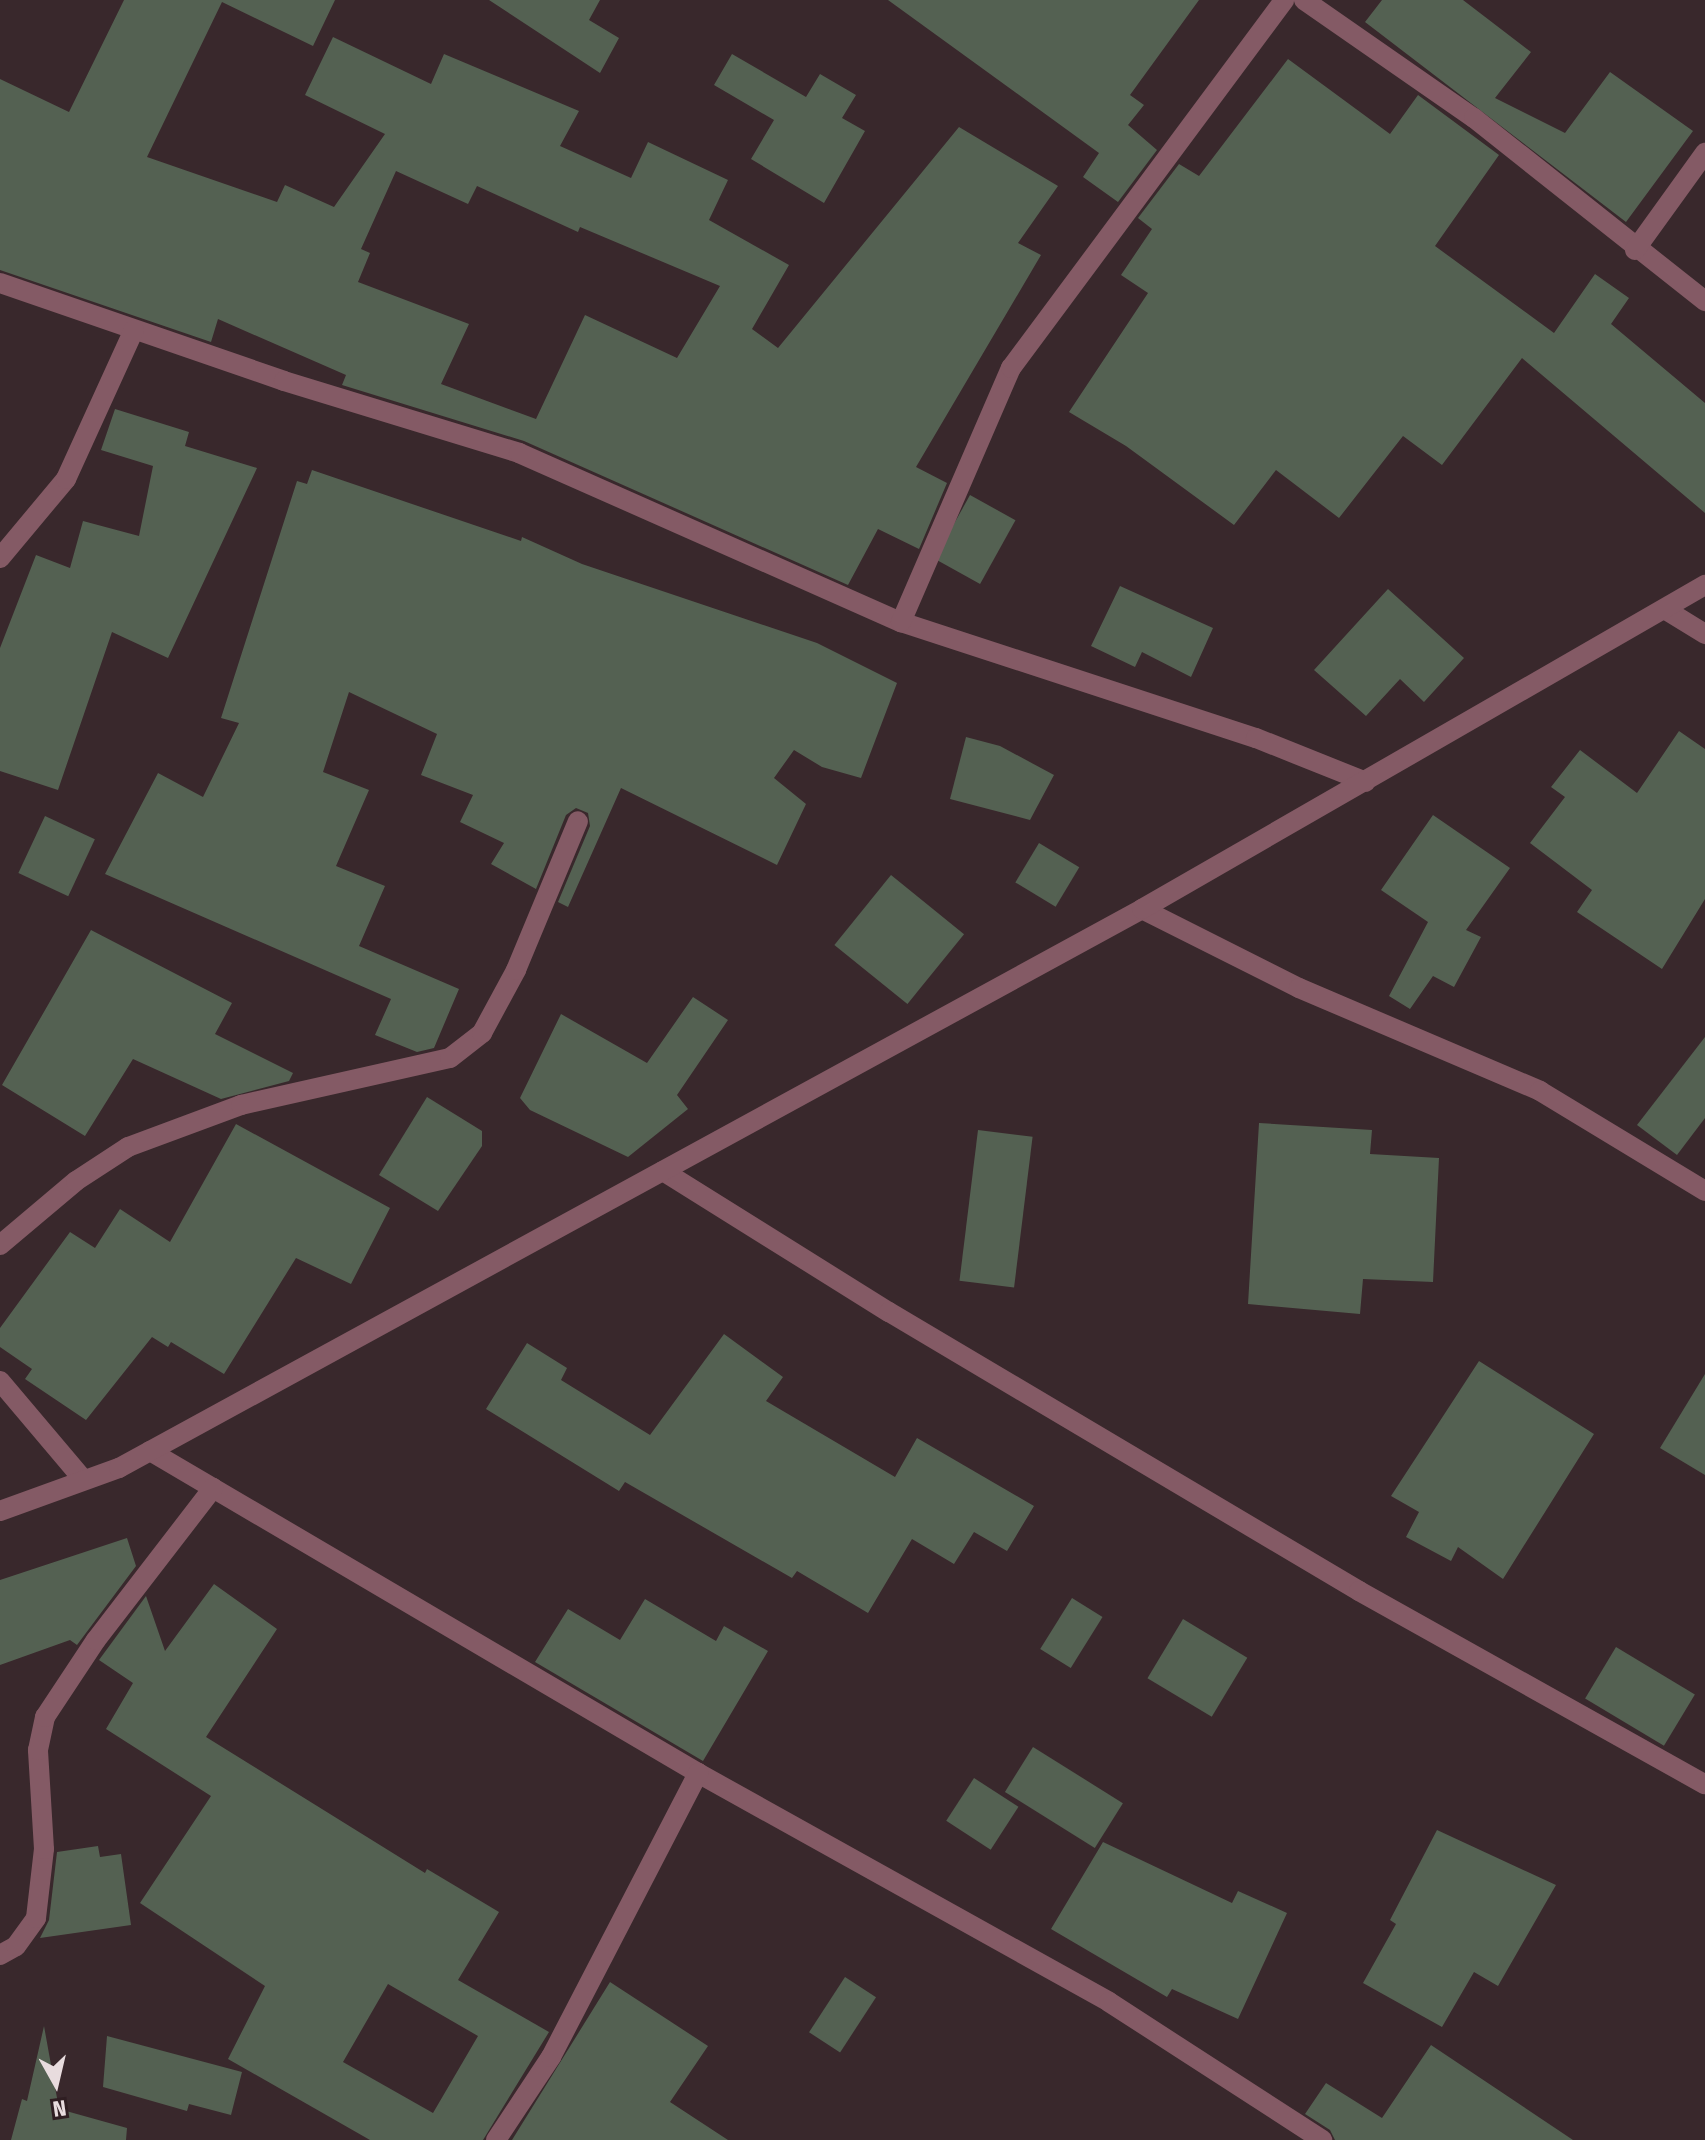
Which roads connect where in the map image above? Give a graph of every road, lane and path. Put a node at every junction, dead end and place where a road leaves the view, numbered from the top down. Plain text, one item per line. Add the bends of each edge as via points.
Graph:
1 (1284, 0) edge
2 (1304, 0) edge
3 (1705, 153) edge
4 (1635, 250) junction
5 (0, 283) edge
6 (1705, 301) edge
7 (134, 330) junction
8 (0, 558) edge
9 (1705, 585) edge
10 (1666, 610) junction
11 (901, 622) junction
12 (1705, 634) edge
13 (1366, 782) junction
14 (578, 821) dead end
15 (1142, 909) junction
16 (663, 1171) junction
17 (1705, 1191) edge
18 (0, 1245) edge
19 (0, 1381) edge
20 (150, 1451) junction
21 (82, 1478) junction
22 (213, 1488) junction
23 (0, 1511) edge
24 (698, 1773) junction
25 (1705, 1784) edge
26 (0, 1955) edge
27 (496, 2140) edge
28 (1322, 2140) edge

1 - 11 street via 1011,368
2 - 4 street via 1474,118
3 - 4 street
4 - 6 street
5 - 7 street
7 - 8 street via 66,479
7 - 11 street via 519,453
9 - 10 street
10 - 12 street
10 - 13 street
11 - 13 street via 1256,738
13 - 15 street
14 - 18 street via 503,996 482,1033 450,1058 241,1105 128,1147 76,1181
15 - 16 street
15 - 17 street via 1299,988 1540,1091
16 - 20 street
16 - 25 street via 1359,1591
19 - 21 street
20 - 21 street via 119,1468
20 - 22 street
21 - 23 street
22 - 24 street
22 - 26 street via 96,1640 45,1717 38,1750 44,1849 36,1918 16,1946
24 - 27 street via 551,2057
24 - 28 street via 1109,2002

